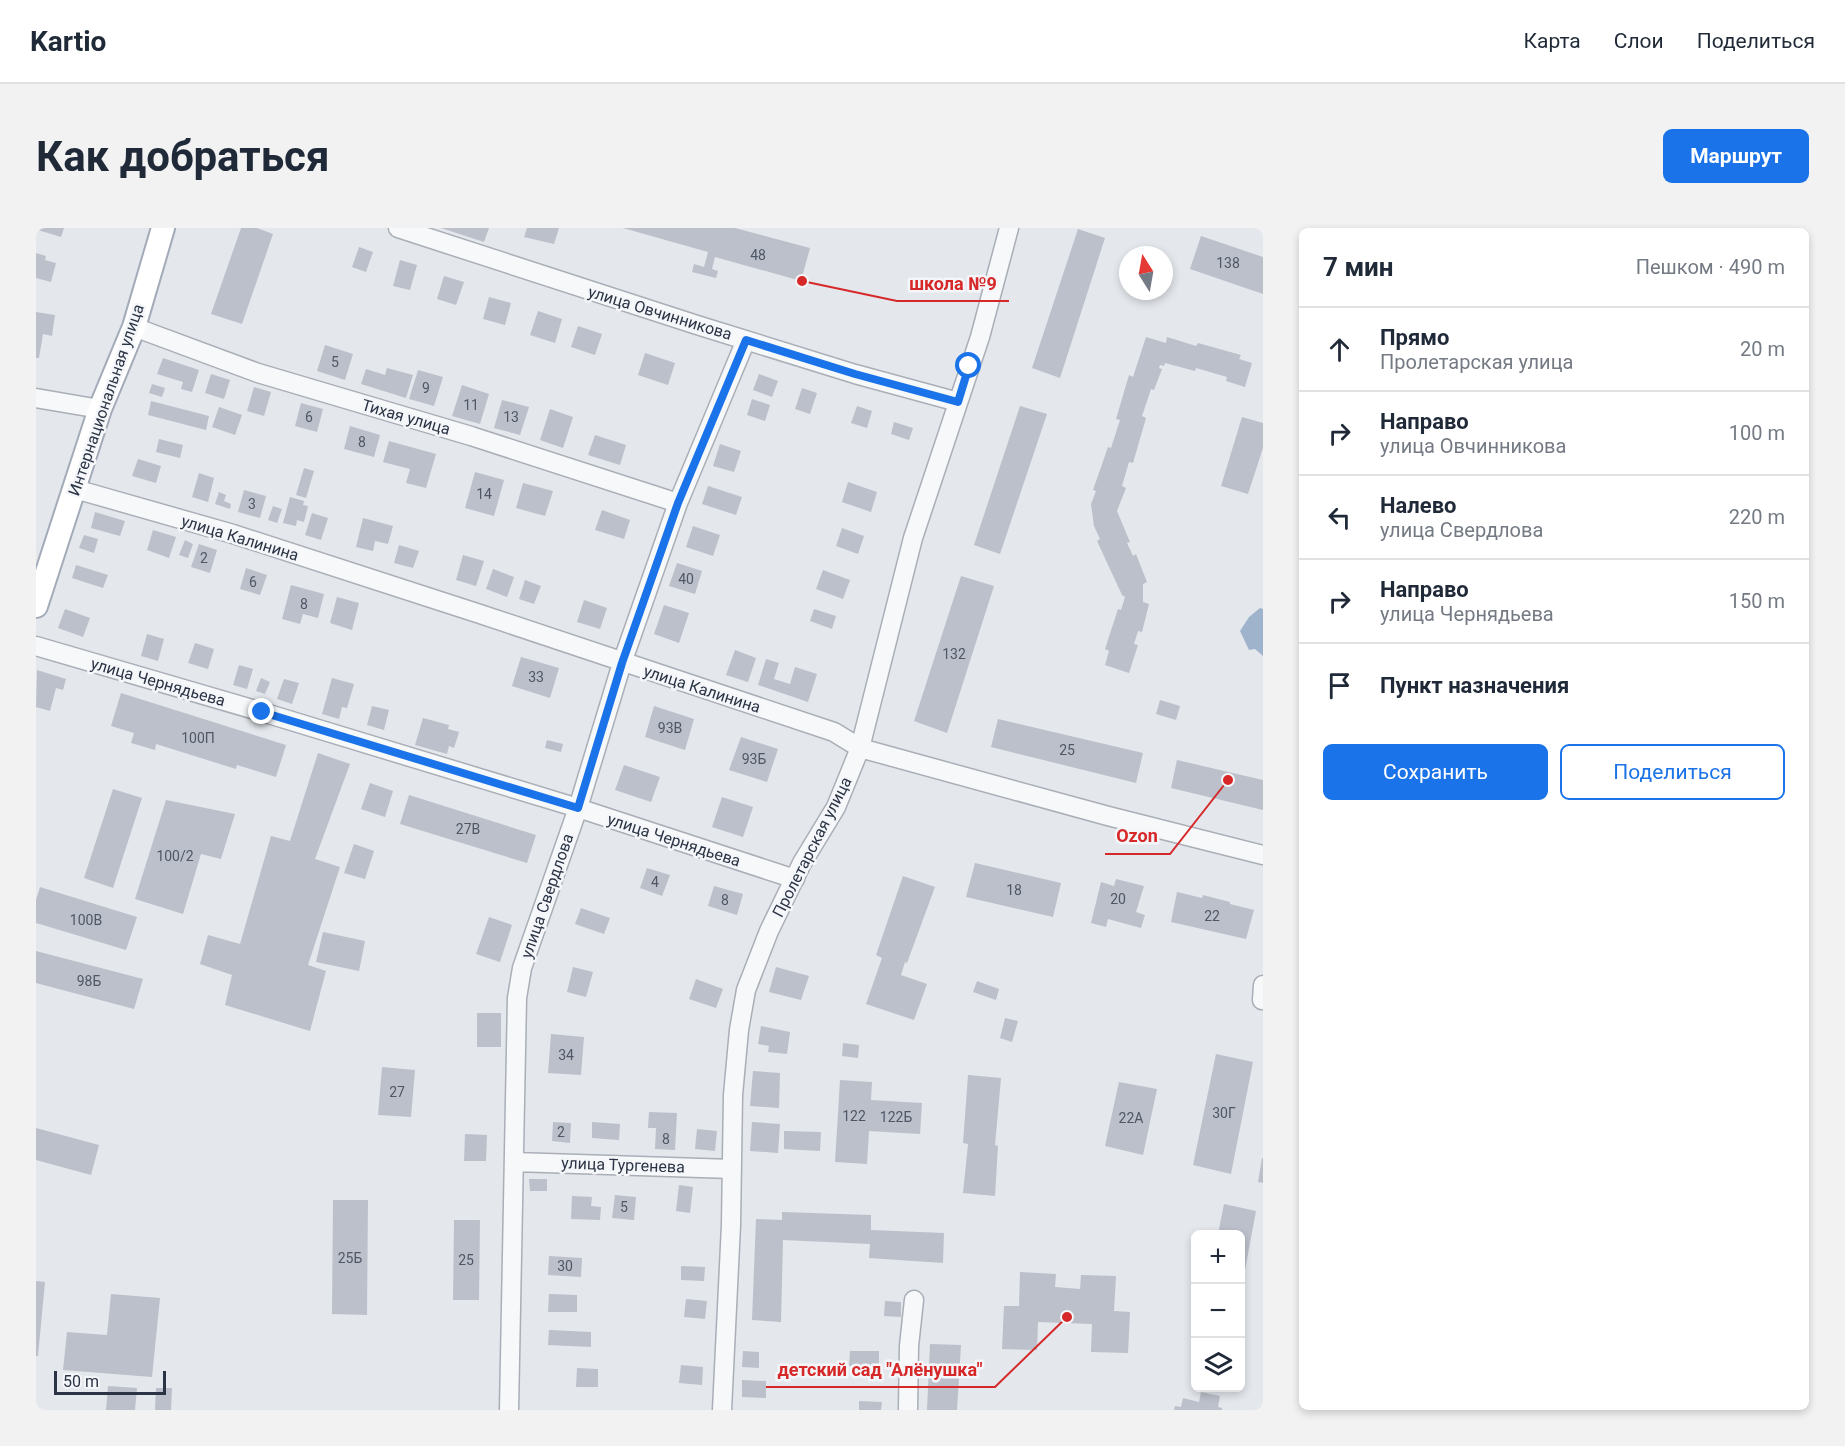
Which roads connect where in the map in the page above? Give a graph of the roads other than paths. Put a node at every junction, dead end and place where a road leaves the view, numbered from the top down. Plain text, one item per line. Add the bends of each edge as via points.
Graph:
1 (163, 228) edge
2 (398, 228) edge
3 (1010, 228) edge
4 (134, 327) junction
5 (746, 340) junction
6 (36, 398) edge
7 (958, 402) junction
8 (100, 409) junction
9 (75, 489) junction
10 (678, 503) junction
11 (36, 606) edge
12 (36, 646) edge
13 (622, 663) junction
14 (860, 748) junction
15 (578, 808) junction
16 (1263, 855) edge
17 (795, 879) junction
18 (1263, 985) edge
19 (1263, 1000) edge
20 (514, 1162) junction
21 (732, 1169) junction
22 (914, 1300) dead end
23 (509, 1410) edge
24 (722, 1410) edge
25 (908, 1410) edge

1 - 4 main road, Интернациональная улица
2 - 5 street, улица Овчинникова
3 - 7 street, Пролетарская улица
4 - 8 main road, Интернациональная улица
4 - 10 street, Тихая улица via 258,373
5 - 7 street, улица Овчинникова
5 - 10 street, улица Свердлова
6 - 8 street
7 - 14 street, Пролетарская улица via 914,538
8 - 9 main road, Интернациональная улица
9 - 11 main road, Интернациональная улица
9 - 13 street, улица Калинина via 233,534
10 - 13 street, улица Свердлова
12 - 15 street, улица Чернядьева
13 - 14 street, улица Калинина via 834,732
13 - 15 street, улица Свердлова
14 - 16 street, улица Калинина
14 - 17 street, Пролетарская улица via 836,807
15 - 17 street, улица Чернядьева
15 - 20 street, улица Свердлова via 519,982
17 - 21 street, Пролетарская улица via 746,990 733,1095
18 - 19 street
20 - 21 street, улица Тургенева
20 - 23 street, улица Свердлова
21 - 24 street, Пролетарская улица
22 - 25 street

